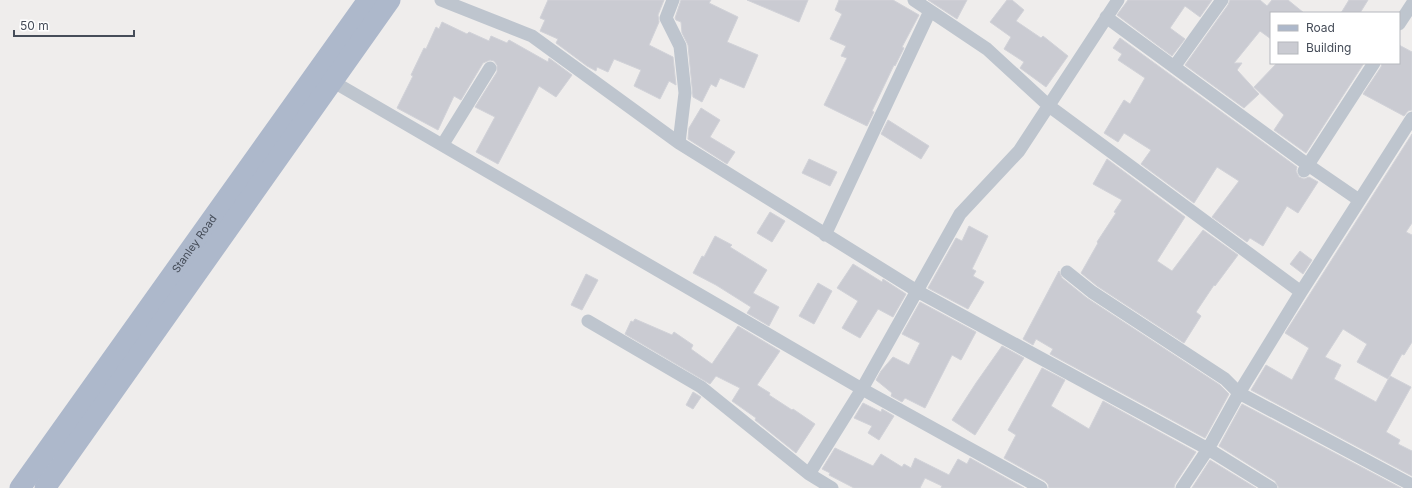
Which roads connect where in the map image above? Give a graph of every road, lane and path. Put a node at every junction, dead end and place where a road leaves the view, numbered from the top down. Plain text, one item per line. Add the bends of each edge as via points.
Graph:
1 (368, 0) edge
2 (390, 0) edge
3 (441, 0) edge
4 (673, 0) edge
5 (914, 0) edge
6 (1118, 0) edge
7 (1222, 0) edge
8 (1412, 4) edge
9 (930, 11) junction
10 (1106, 17) junction
11 (1400, 22) edge
12 (1373, 64) edge
13 (1174, 67) junction
14 (490, 68) dead end
15 (332, 81) junction
16 (1049, 106) junction
17 (1412, 118) edge
18 (678, 143) junction
19 (443, 144) junction
20 (1306, 168) junction
21 (1359, 200) junction
22 (825, 235) junction
23 (1067, 272) dead end
24 (917, 291) junction
25 (1301, 292) junction
26 (588, 321) dead end
27 (862, 388) junction
28 (1239, 393) junction
29 (1208, 449) junction
30 (809, 474) junction
31 (1412, 485) edge
32 (20, 488) edge
33 (45, 488) edge
34 (832, 488) edge
35 (1041, 488) edge
36 (1182, 488) edge
37 (1271, 488) edge

1 - 32 main road, Stanley Road
2 - 15 main road, Stanley Road
3 - 18 street via 532,36
4 - 18 street via 666,18 680,46 684,93
5 - 9 street
6 - 10 street
7 - 13 street
8 - 11 street
9 - 16 street via 987,49
9 - 22 street
10 - 13 street
10 - 16 street
12 - 20 street
13 - 20 street
14 - 19 street
15 - 19 street
15 - 33 main road, Stanley Road
16 - 24 street via 1019,151 960,214
16 - 25 street
17 - 21 street
18 - 22 street
19 - 27 street
20 - 21 street
21 - 25 street
22 - 24 street
23 - 28 street via 1092,292 1225,379
24 - 27 street
24 - 29 street
25 - 28 street
26 - 30 street via 701,387
27 - 30 street
27 - 35 street
28 - 29 street
28 - 31 street
29 - 36 street
29 - 37 street
30 - 34 street

